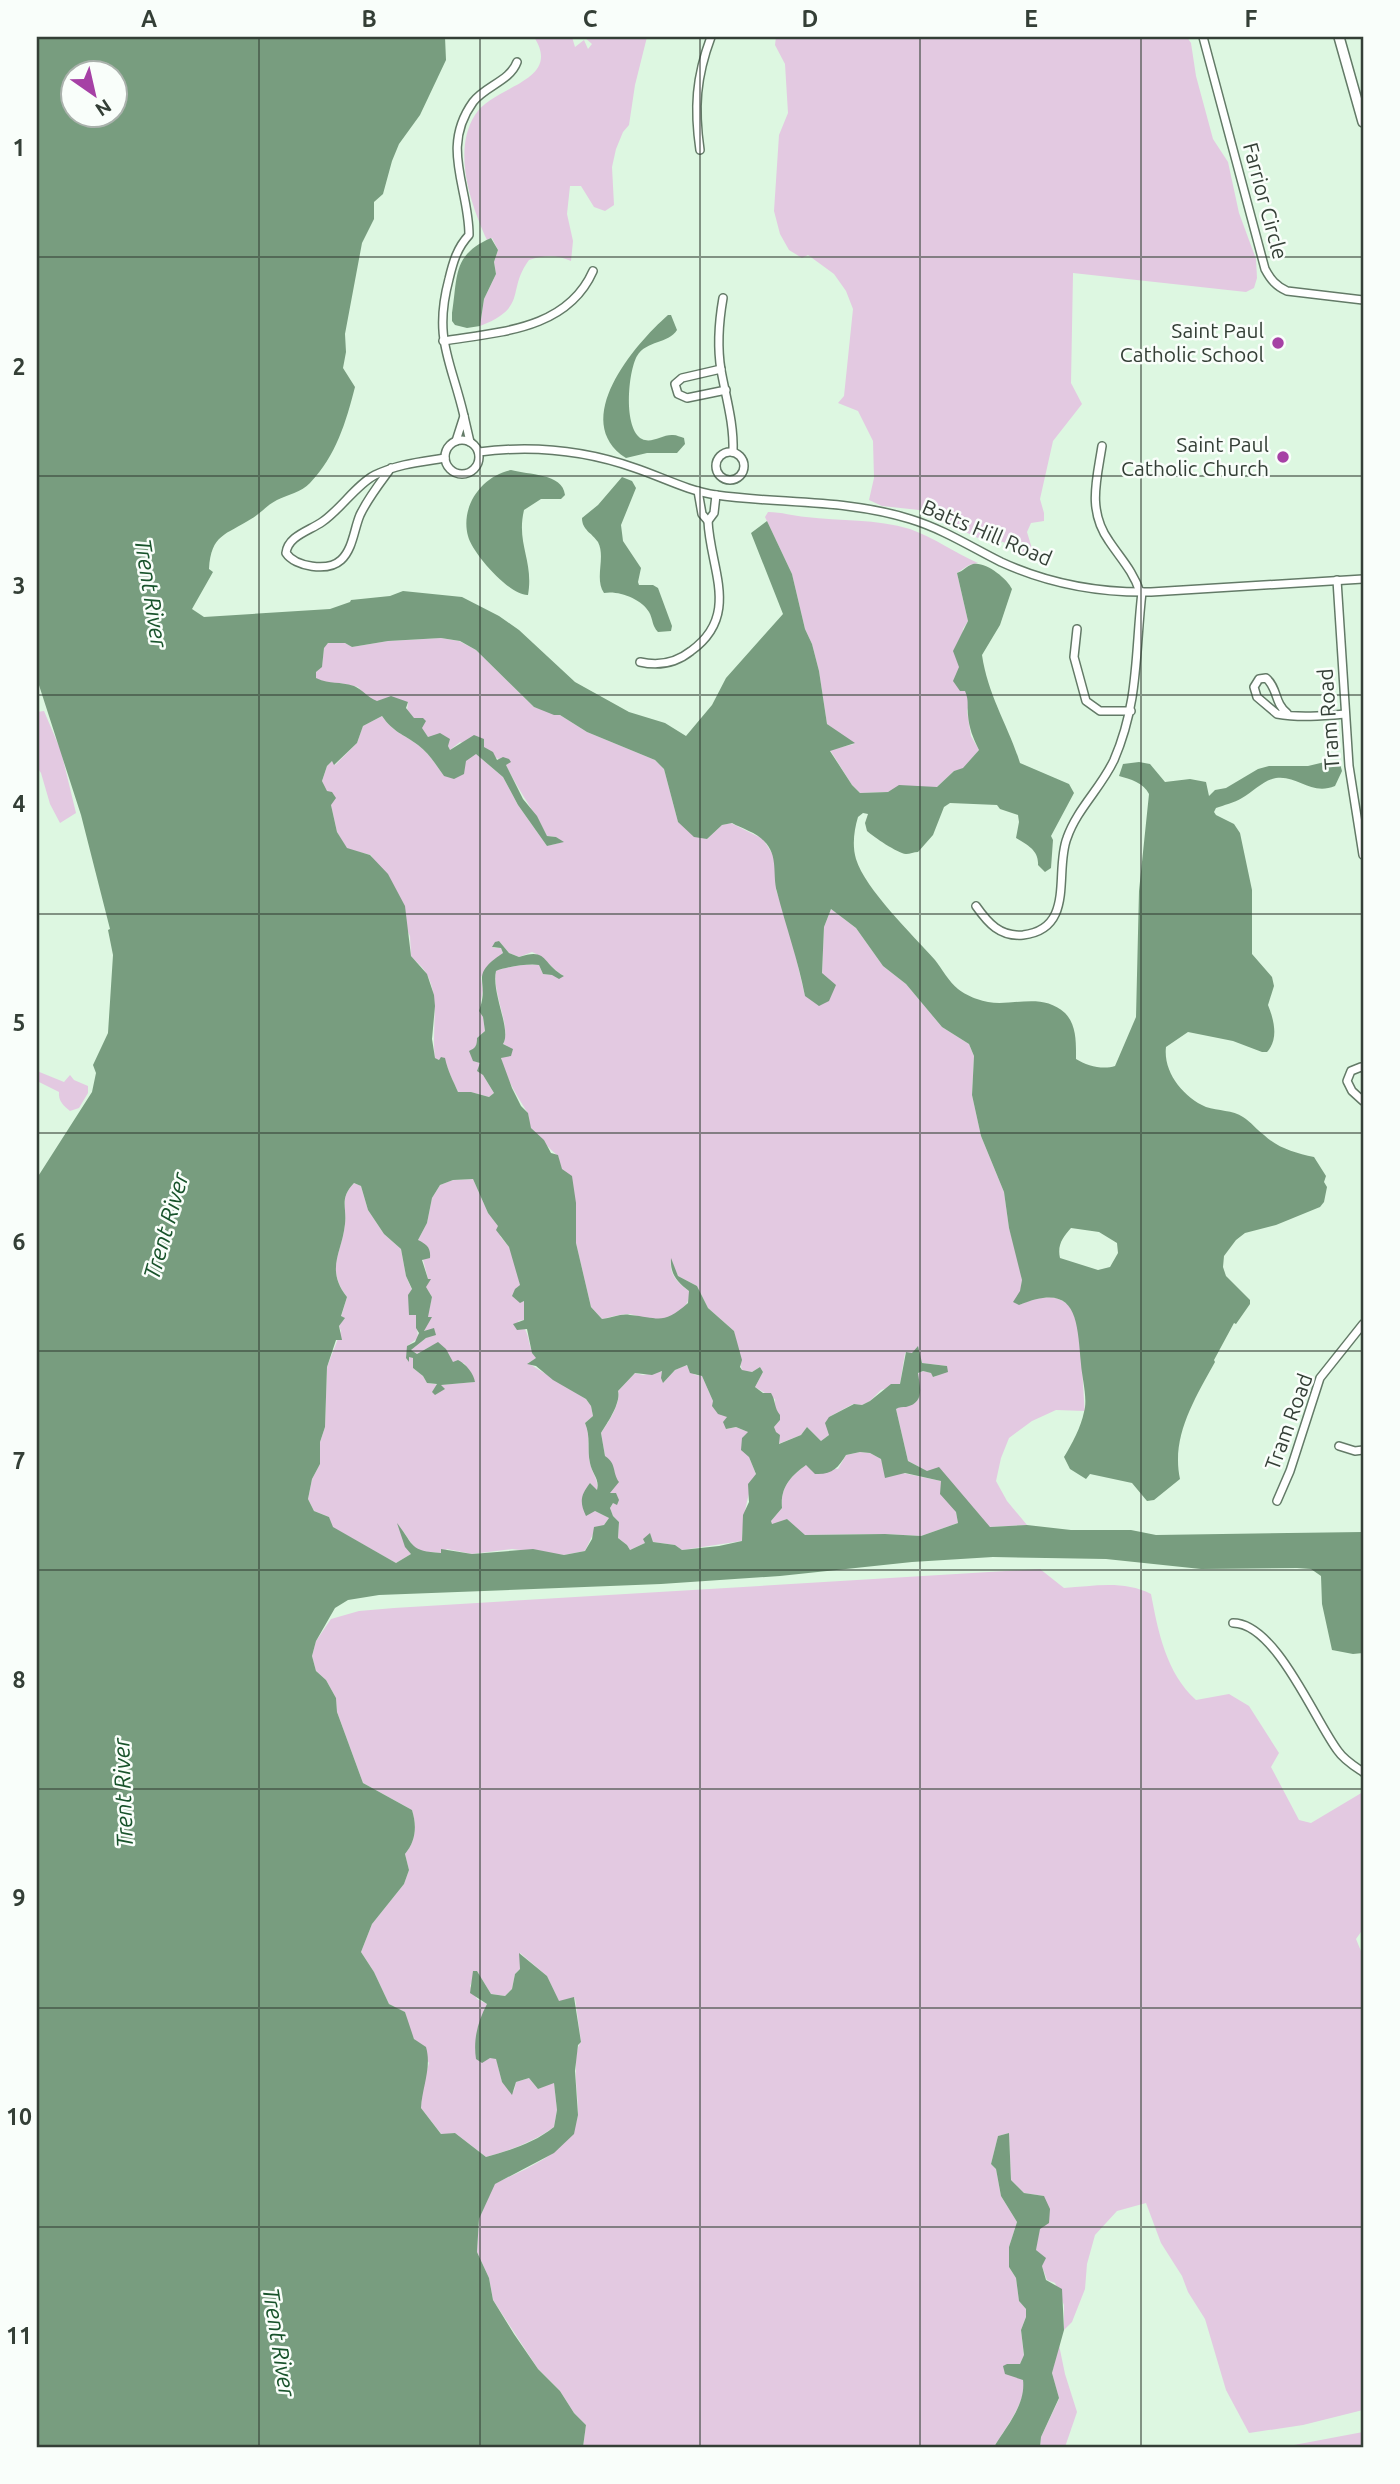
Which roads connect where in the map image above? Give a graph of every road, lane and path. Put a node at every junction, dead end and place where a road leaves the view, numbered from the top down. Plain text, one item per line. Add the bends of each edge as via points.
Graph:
1 (711, 37) edge
2 (1203, 37) edge
3 (1339, 37) edge
4 (517, 62) dead end
5 (1363, 122) edge
6 (700, 150) dead end
7 (593, 271) dead end
8 (723, 298) dead end
9 (1363, 300) edge
10 (443, 341) junction
11 (721, 369) junction
12 (726, 390) junction
13 (464, 416) junction
14 (456, 441) junction
15 (470, 442) junction
16 (1102, 446) dead end
17 (479, 452) junction
18 (733, 452) junction
19 (445, 458) junction
20 (391, 468) junction
21 (729, 479) junction
22 (360, 488) junction
23 (698, 491) junction
24 (716, 495) junction
25 (727, 496) junction
26 (371, 497) junction
27 (708, 521) junction
28 (1363, 579) edge
29 (1337, 580) junction
30 (1141, 592) junction
31 (1077, 629) dead end
32 (640, 662) dead end
33 (1131, 711) junction
34 (1287, 713) junction
35 (1345, 714) junction
36 (1363, 855) edge
37 (975, 906) dead end
38 (1363, 1068) edge
39 (1363, 1101) edge
40 (1363, 1325) edge
41 (1339, 1446) dead end
42 (1363, 1450) edge
43 (1277, 1501) dead end
44 (1233, 1623) dead end
45 (1363, 1772) edge

1 - 6 street via 696,99
2 - 9 street, Farrior Circle via 1269,278 1287,291
3 - 5 street
4 - 10 street via 473,102 458,137 457,164 469,235 458,246 446,289
7 - 10 street via 575,298 545,319
8 - 11 street
10 - 13 street
11 - 12 street
11 - 12 street via 682,378 675,384 678,394 687,398
12 - 18 street
13 - 14 street
13 - 15 street
14 - 15 street
14 - 19 street via 447,448
15 - 17 street
16 - 30 street via 1094,486 1098,522 1132,570
17 - 19 street via 479,464 465,475 454,473
17 - 23 street, Batts Hill Road via 529,447 569,451 626,465
18 - 21 street via 741,457 743,470
18 - 21 street via 724,453 717,464 721,476
19 - 20 street
20 - 22 street
20 - 26 street
21 - 25 street
22 - 26 street
22 - 26 street via 287,546 290,559 309,565 340,562
23 - 24 street, Batts Hill Road
23 - 27 street
24 - 25 street, Batts Hill Road
24 - 27 street
25 - 30 street, Batts Hill Road via 893,514 931,526 1042,578 1084,588
27 - 32 street via 720,595 718,617 703,641 682,657 654,665
28 - 29 street, Batts Hill Road
29 - 30 street, Batts Hill Road
29 - 35 street, Tram Road
30 - 33 street
31 - 33 street via 1074,657 1086,701 1100,711
33 - 37 street via 1107,774 1066,838 1061,897 1053,917 1034,932 1013,935 988,923
34 - 34 street via 1278,703 1272,682 1259,679 1254,687 1257,697 1277,714
34 - 35 street via 1299,718
35 - 36 street, Tram Road
38 - 39 street via 1351,1071 1348,1081
40 - 43 street, Tram Road via 1320,1378
41 - 42 street
44 - 45 street via 1259,1635 1276,1652 1338,1752

